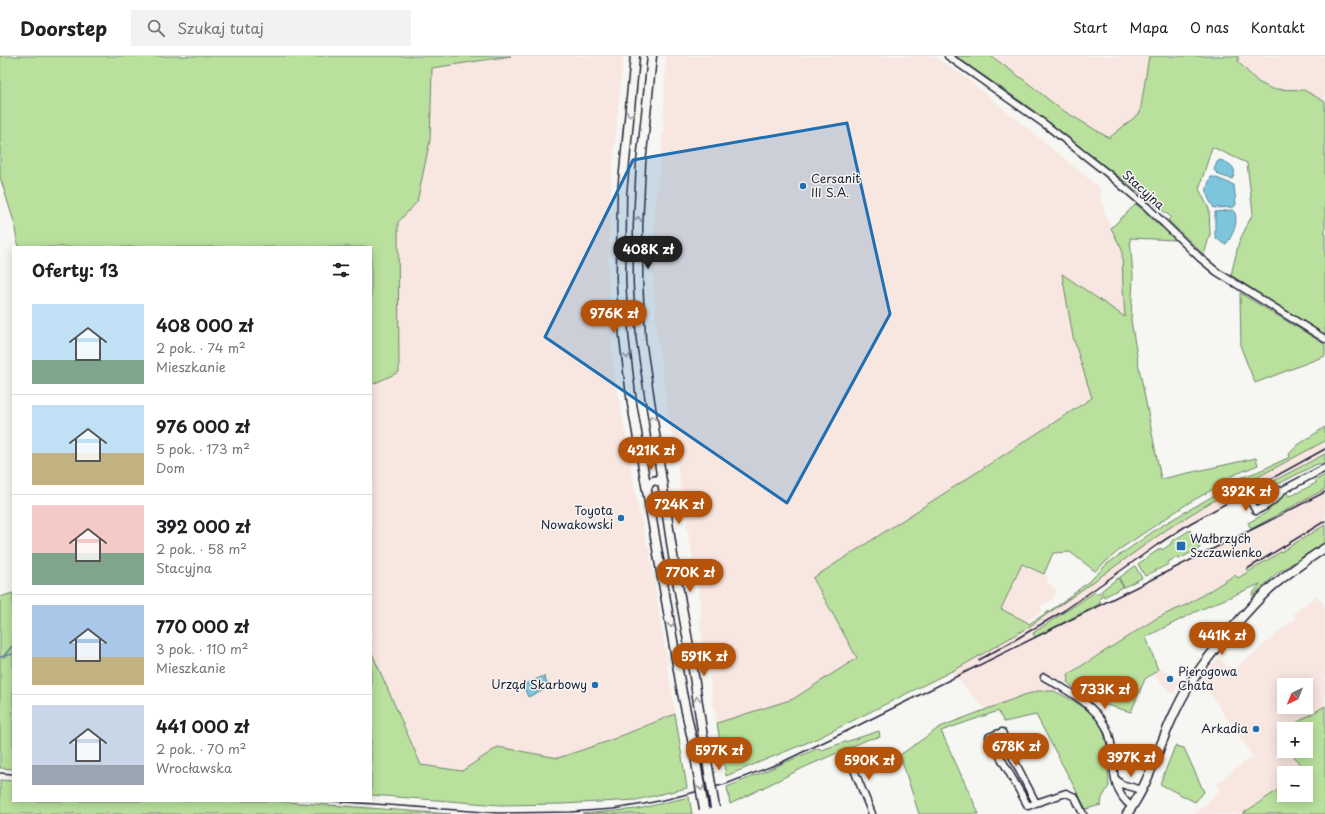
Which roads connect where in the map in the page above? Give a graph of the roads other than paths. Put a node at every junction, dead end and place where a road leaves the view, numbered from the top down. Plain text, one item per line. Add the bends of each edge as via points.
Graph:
1 (635, 56) edge
2 (652, 56) edge
3 (948, 56) edge
4 (1325, 339) edge
5 (1325, 468) edge
6 (663, 484) junction
7 (647, 488) junction
8 (1283, 490) junction
9 (1325, 548) edge
10 (677, 662) junction
11 (692, 663) junction
12 (1044, 677) dead end
13 (848, 755) dead end
14 (1012, 756) junction
15 (1002, 761) junction
16 (1114, 776) junction
17 (1023, 778) junction
18 (1014, 782) junction
19 (1127, 786) junction
20 (1142, 790) junction
21 (1120, 793) junction
22 (1036, 803) junction
23 (715, 811) edge
24 (1129, 811) edge
25 (705, 812) edge
26 (872, 814) edge
27 (1083, 814) edge

1 -> 7 main road via 622,193 621,279 624,337 632,404
6 -> 2 main road via 641,340 638,282 641,163
3 - 4 street, Stacyjna via 1046,125 1107,173 1217,272
5 - 8 street
6 - 7 main road via 653,480
6 - 11 main road
7 -> 10 main road
8 - 8 street via 1251,502 1256,511 1267,506
9 - 20 main road via 1265,593 1204,662 1176,708
10 - 11 main road via 681,666 689,666
10 -> 25 main road, bridge
23 -> 11 main road, bridge
12 - 16 street via 1084,702 1099,716 1110,737
13 - 26 street
14 - 15 street
14 - 15 street via 1002,732 989,737
14 - 17 street
15 - 18 street
16 - 19 street via 1121,784
16 - 21 street
17 - 18 street
17 - 22 street
18 - 22 street via 1028,806
19 - 20 street
19 - 21 street
20 - 24 main road
21 - 24 street
22 - 27 street via 1066,793 1075,797

